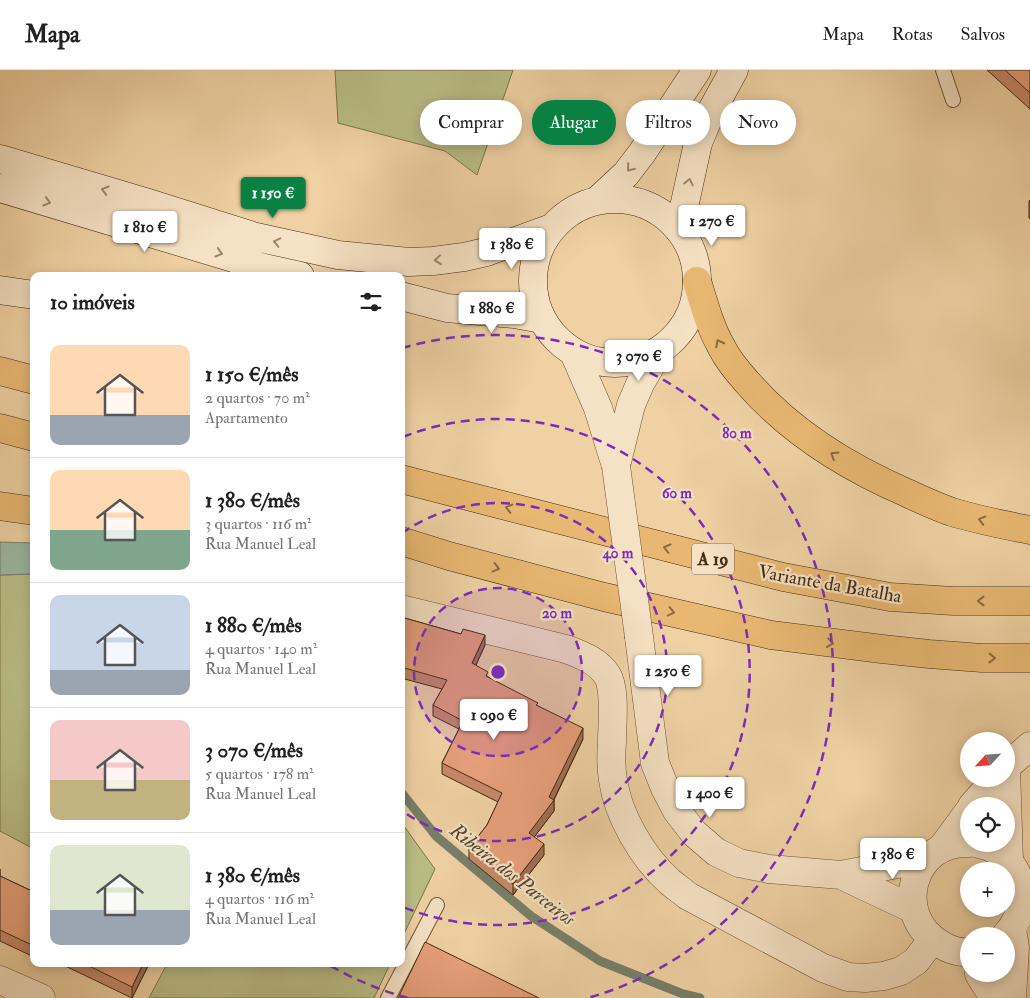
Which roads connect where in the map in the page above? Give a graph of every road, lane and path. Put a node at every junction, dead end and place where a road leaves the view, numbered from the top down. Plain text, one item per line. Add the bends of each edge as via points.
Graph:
1 (697, 70) edge
2 (734, 70) edge
3 (942, 70) edge
4 (952, 100) dead end
5 (0, 159) edge
6 (0, 188) edge
7 (598, 200) junction
8 (552, 228) junction
9 (679, 230) junction
10 (282, 272) edge
11 (697, 281) junction
12 (0, 290) edge
13 (30, 294) edge
14 (405, 297) edge
15 (448, 308) junction
16 (405, 312) edge
17 (542, 319) junction
18 (659, 351) junction
19 (574, 353) junction
20 (0, 371) edge
21 (30, 379) edge
22 (0, 428) edge
23 (30, 437) edge
24 (616, 466) junction
25 (405, 480) edge
26 (0, 506) edge
27 (30, 510) edge
28 (1030, 530) edge
29 (405, 542) edge
30 (405, 555) edge
31 (449, 556) junction
32 (1030, 601) edge
33 (405, 610) edge
34 (1030, 658) edge
35 (1030, 746) edge
36 (1015, 759) edge
37 (1008, 788) edge
38 (960, 822) edge
39 (960, 842) edge
40 (998, 852) edge
41 (935, 853) junction
42 (1018, 870) edge
43 (841, 875) junction
44 (437, 905) dead end
45 (913, 909) junction
46 (1017, 922) edge
47 (932, 940) junction
48 (960, 955) edge
49 (405, 966) edge
50 (404, 967) edge
51 (0, 980) edge
52 (984, 982) edge
53 (41, 998) edge
54 (388, 998) edge
55 (994, 998) edge
56 (1012, 998) edge

1 -> 7 street via 626,174
9 -> 2 street via 698,142
3 - 4 lane
8 -> 5 street via 464,257 409,262 338,255 256,237
6 -> 10 street
7 - 8 street via 580,206
7 - 9 street via 621,199 643,204 663,214
8 - 17 street via 539,249 533,272 534,296
9 - 11 street via 692,254
11 - 18 street via 692,309 679,333
28 -> 11 highway via 952,512 922,500 882,482 816,444 758,396 738,372 722,350
12 - 13 street
14 - 15 street
15 - 16 street
15 - 17 street
17 - 19 street via 561,344
18 - 19 street via 646,358 617,364
18 - 24 street via 631,405
19 - 24 street via 598,408
20 - 21 highway
22 - 23 highway
24 - 43 street, bridge via 655,763 664,788 694,833 716,852 739,863 769,869
32 -> 25 highway, Variante da Batalha / A 19 via 890,597 837,588
26 - 27 highway
29 - 31 highway
30 - 31 highway
31 -> 34 highway via 604,597 771,635 882,650 982,658
33 - 47 street via 566,649 598,664 608,676 611,686 611,756 620,808 642,850 669,881 688,896 814,964 848,977 884,976 901,971 916,961
35 - 36 street
37 - 42 street
38 - 41 street
39 - 41 street
40 - 42 street
41 - 43 street
41 - 45 street via 917,873 912,891
42 - 46 street via 1022,899
43 - 45 street
44 - 49 lane
45 - 47 street via 920,926
46 - 56 street
47 - 48 street
50 - 54 lane
51 - 53 street
52 - 55 street

